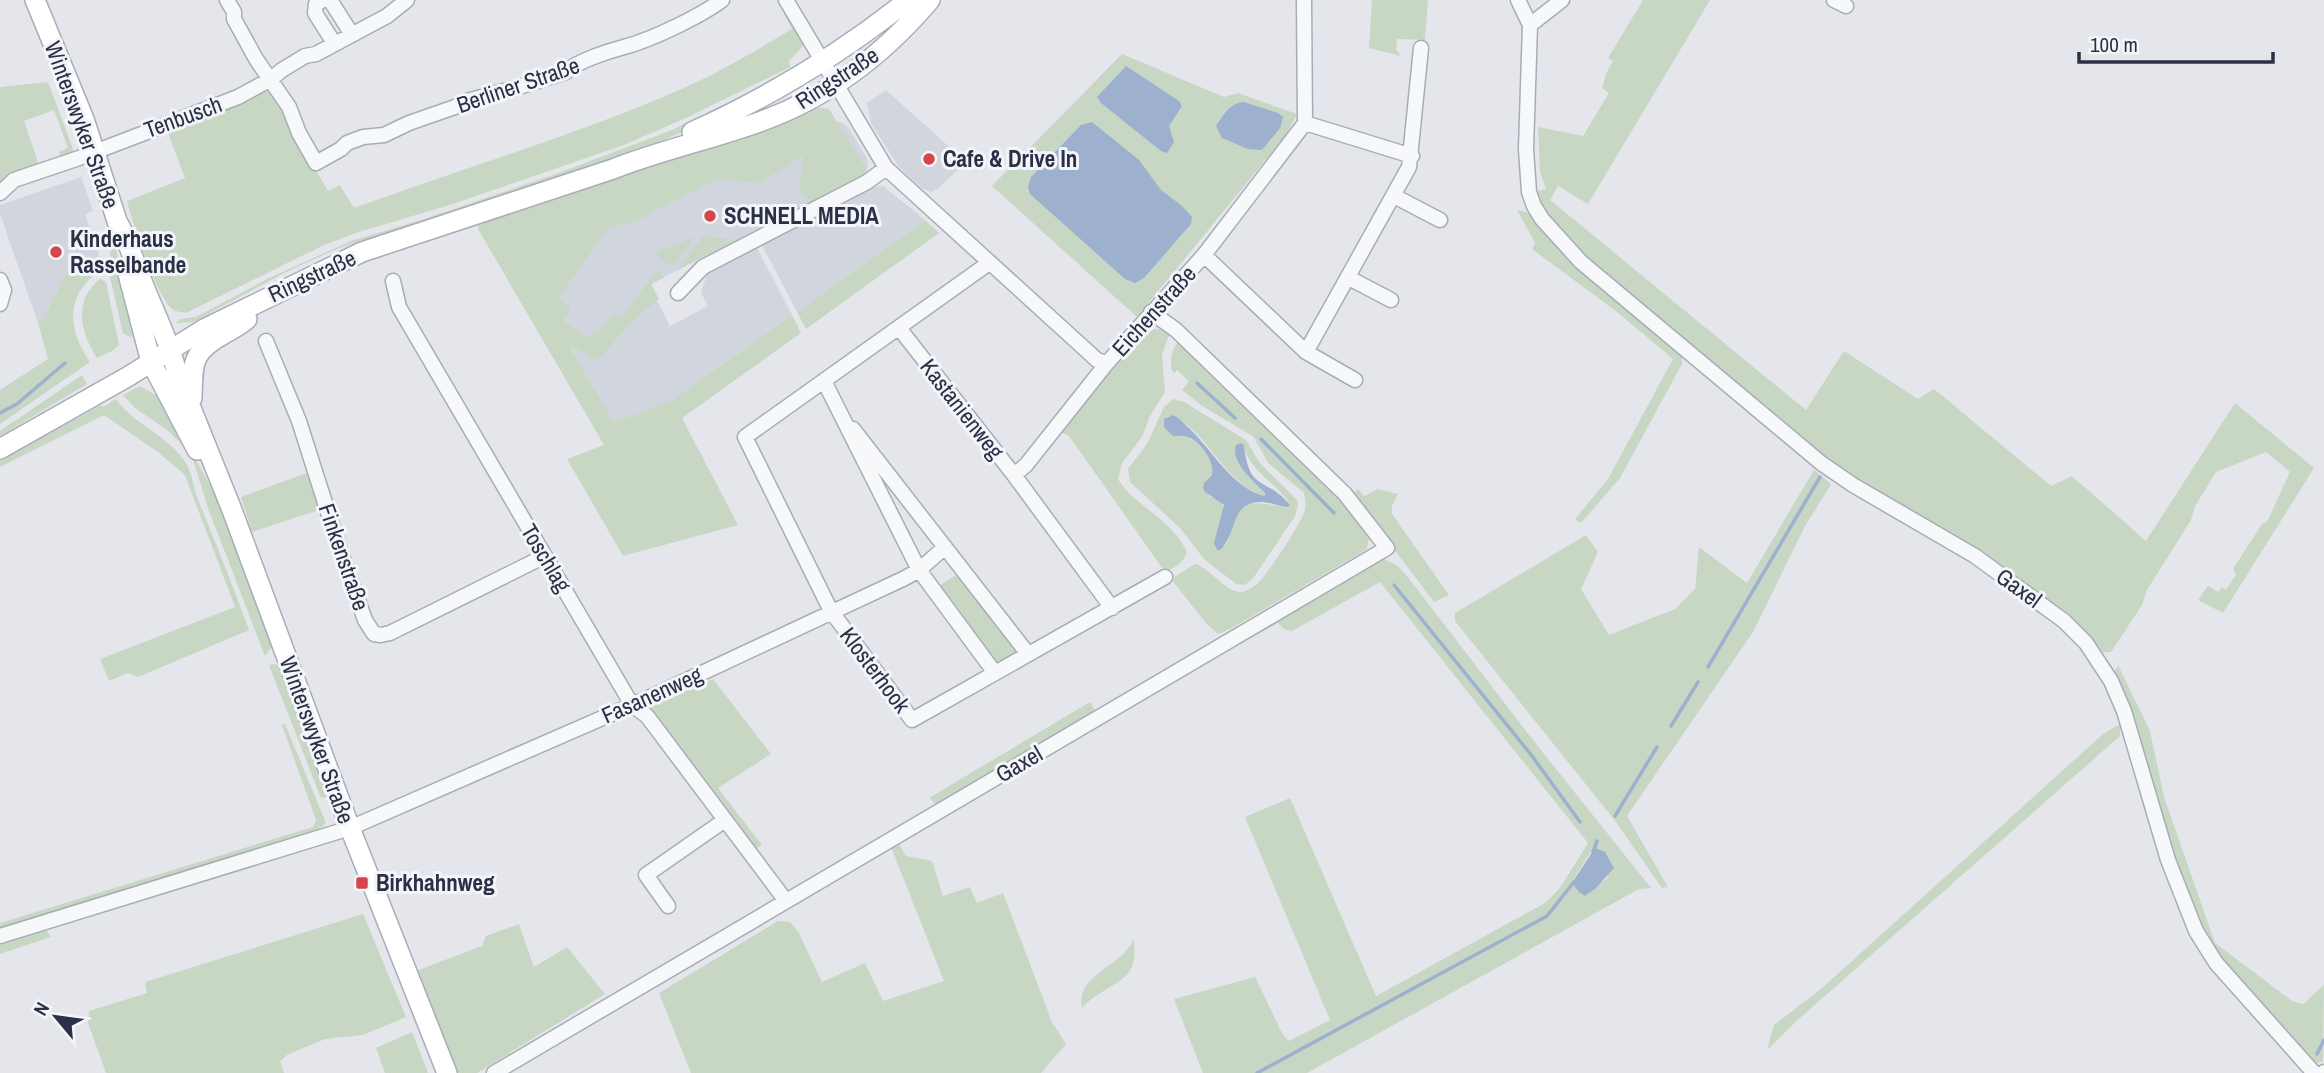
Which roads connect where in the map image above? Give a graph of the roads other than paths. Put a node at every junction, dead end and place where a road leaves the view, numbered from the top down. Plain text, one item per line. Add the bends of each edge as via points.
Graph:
1 (35, 0) edge
2 (227, 0) edge
3 (323, 0) edge
4 (330, 0) edge
5 (407, 0) edge
6 (786, 0) edge
7 (908, 0) edge
8 (930, 0) edge
9 (1304, 0) edge
10 (1518, 0) edge
11 (1562, 0) edge
12 (719, 1) edge
13 (1530, 26) junction
14 (351, 33) junction
15 (334, 43) junction
16 (1421, 48) dead end
17 (822, 62) junction
18 (271, 79) junction
19 (836, 84) junction
20 (1305, 123) junction
21 (95, 151) junction
22 (648, 155) junction
23 (1412, 156) junction
24 (886, 168) junction
25 (0, 193) edge
26 (1394, 196) junction
27 (1440, 220) dead end
28 (117, 221) junction
29 (1204, 255) junction
30 (989, 263) junction
31 (1349, 278) junction
32 (0, 280) edge
33 (393, 281) dead end
34 (678, 293) dead end
35 (1391, 300) dead end
36 (259, 301) junction
37 (0, 304) edge
38 (1151, 312) junction
39 (899, 328) junction
40 (265, 341) dead end
41 (171, 349) junction
42 (1306, 352) junction
43 (151, 362) junction
44 (1107, 363) junction
45 (1355, 380) dead end
46 (824, 381) junction
47 (192, 406) junction
48 (837, 409) junction
49 (0, 449) edge
50 (1014, 475) junction
51 (239, 532) junction
52 (945, 547) junction
53 (545, 556) junction
54 (919, 570) junction
55 (1165, 577) dead end
56 (1112, 608) junction
57 (831, 611) junction
58 (1028, 654) junction
59 (995, 673) junction
60 (632, 705) junction
61 (725, 820) junction
62 (350, 828) junction
63 (786, 901) junction
64 (668, 906) dead end
65 (0, 936) edge
66 (447, 1073) edge
67 (494, 1073) edge
68 (2314, 1073) edge

1 - 21 street, Winterswyker Straße
2 - 18 street via 239,29
3 - 15 street via 316,4 315,13
4 - 14 street
5 - 14 street via 387,16
6 - 17 street
7 - 17 street, Ringstraße
8 - 19 street, Ringstraße via 876,55
9 - 20 street
10 - 13 street
11 - 13 street
12 - 18 street, Berliner Straße via 701,15 598,54 566,72 463,102 384,135 363,137 316,163
13 - 68 street, Gaxel via 1529,192 1542,219 1581,262 1821,463 1975,556 2087,643 2124,710 2168,860 2196,931 2216,963
14 - 15 street
15 - 18 street
16 - 23 street
17 - 19 street, Eichenstraße
17 - 22 street, Ringstraße
18 - 21 street, Tenbusch via 238,97
19 - 22 street, Ringstraße via 763,121
19 - 24 street, Eichenstraße
20 - 23 street
20 - 29 street, Eichenstraße
21 - 25 street, Tenbusch via 14,180
21 - 28 street, Winterswyker Straße
22 - 36 street, Ringstraße via 362,252
23 - 26 street
24 - 30 street, Eichenstraße
24 - 34 street via 703,267
26 - 27 street
26 - 31 street
28 - 41 street, Winterswyker Straße
28 - 43 street
29 - 38 street, Eichenstraße
29 - 42 street
30 - 39 street
30 - 44 street, Eichenstraße via 1097,360
31 - 35 street
31 - 42 street
32 - 37 street via 4,290
33 - 53 street, Toschlag via 399,307
36 - 41 street, Ringstraße
36 - 47 street, Winterswyker Straße via 246,322 197,354 192,365
38 - 44 street, Eichenstraße
38 - 63 street, Gaxel via 1177,330 1345,494 1387,548
39 - 46 street
39 - 50 street, Kastanienweg
40 - 53 street, Finkenstraße via 299,421 340,550 374,634 390,633
41 - 43 street, Ringstraße
41 - 47 street, Winterswyker Straße
42 - 45 street
43 - 49 street, Ringstraße
43 - 51 street
44 - 50 street, Kastanienweg
46 - 48 street
46 - 57 street via 745,437
47 - 51 street, Winterswyker Straße
48 - 52 street
48 - 54 street
50 - 56 street
51 - 62 street, Winterswyker Straße
52 - 54 street, Fasanenweg
52 - 58 street
53 - 60 street, Toschlag
54 - 57 street, Fasanenweg
54 - 59 street
55 - 56 street, Klosterhook
56 - 58 street, Klosterhook
57 - 59 street, Klosterhook via 912,720
57 - 60 street, Fasanenweg
58 - 59 street, Klosterhook
60 - 61 street, Toschlag via 647,716
60 - 62 street, Fasanenweg
61 - 63 street, Toschlag
61 - 64 street via 646,875
62 - 65 street
62 - 66 street, Winterswyker Straße
63 - 67 street, Gaxel

